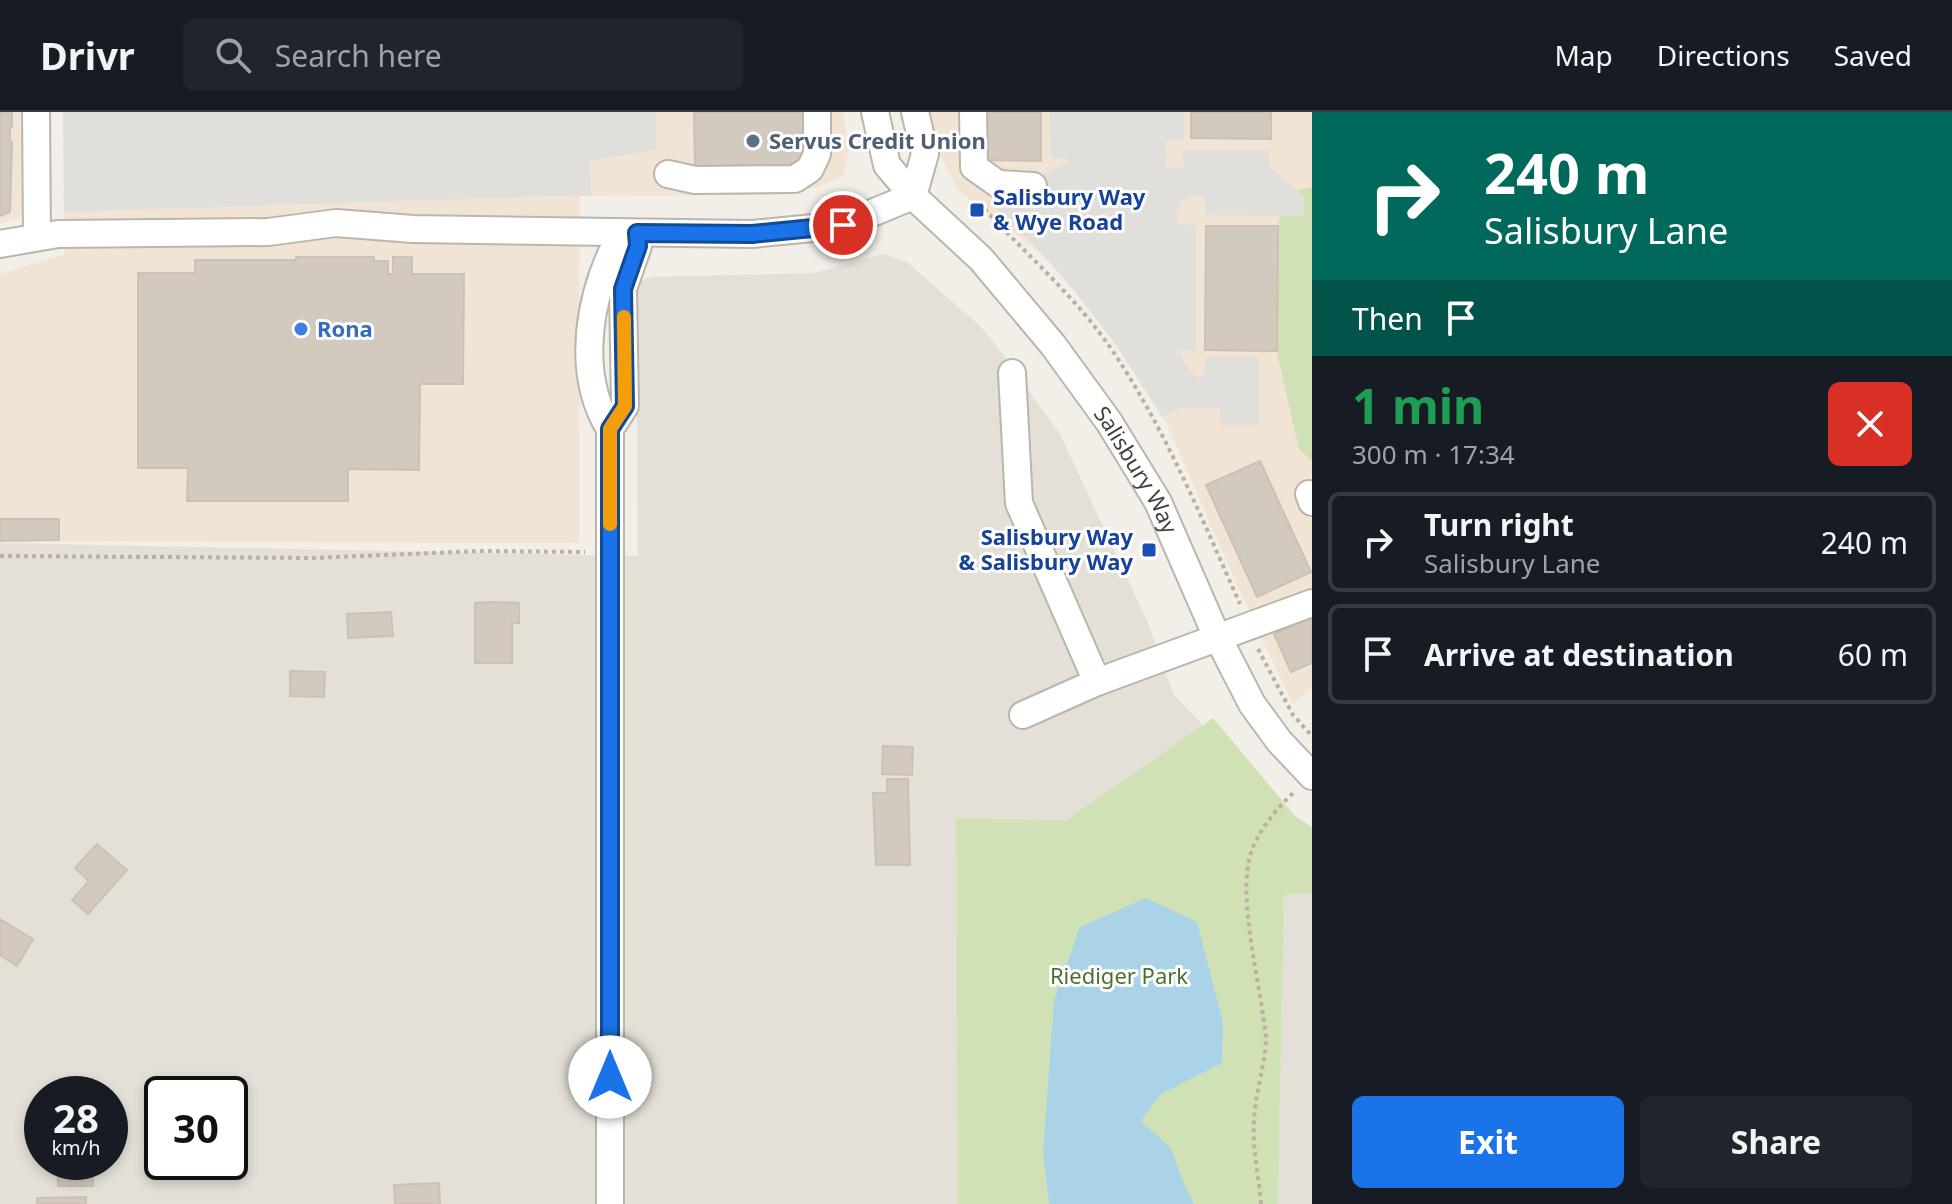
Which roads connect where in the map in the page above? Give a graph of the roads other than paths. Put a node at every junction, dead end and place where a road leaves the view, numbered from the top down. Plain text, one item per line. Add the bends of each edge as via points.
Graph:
1 (36, 112) edge
2 (817, 112) edge
3 (875, 112) edge
4 (915, 112) edge
5 (973, 112) edge
6 (668, 174) dead end
7 (1033, 186) dead end
8 (913, 196) junction
9 (637, 233) junction
10 (37, 236) junction
11 (0, 244) edge
12 (1012, 373) dead end
13 (1312, 603) edge
14 (1219, 639) junction
15 (1097, 682) junction
16 (1023, 715) dead end
17 (1312, 776) edge
18 (610, 1204) edge

1 - 10 street
2 - 6 street via 817,154 810,169 795,179 695,180
3 - 8 street, Salisbury Way via 887,165
4 - 8 street via 925,154
5 - 7 street via 974,167 998,184
8 - 9 street via 843,225 752,234
8 - 14 street, Salisbury Way via 981,259 1109,422 1158,502
9 - 10 street via 336,223 268,232
9 - 18 street via 617,244 606,266 589,332 591,379 599,412 610,429
10 - 11 street
12 - 15 street via 1019,503
13 - 14 street
14 - 15 street
14 - 17 street, Salisbury Way via 1252,704
15 - 16 street

